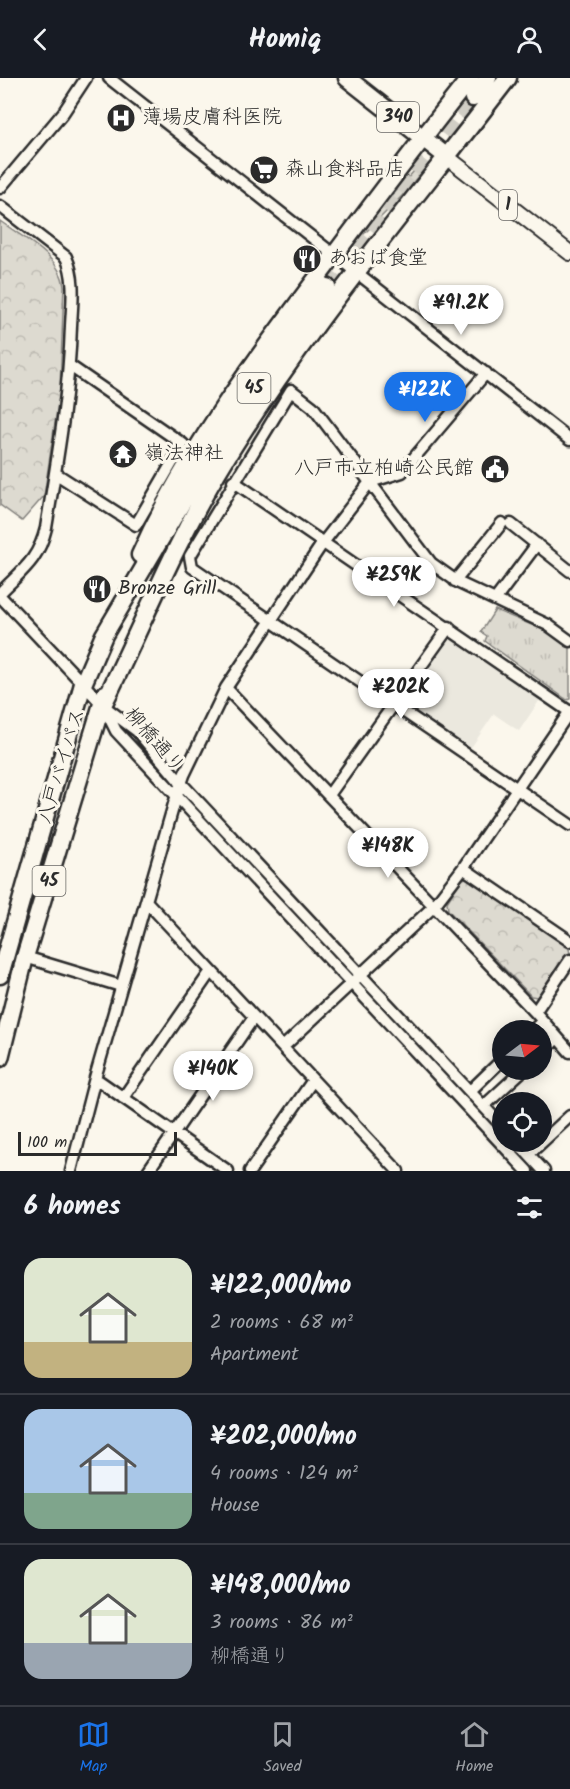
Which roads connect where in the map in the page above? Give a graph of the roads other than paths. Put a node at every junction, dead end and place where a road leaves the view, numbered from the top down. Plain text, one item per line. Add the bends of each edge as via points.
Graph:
1 (86, 78) edge
2 (109, 78) edge
3 (347, 78) edge
4 (470, 78) edge
5 (488, 78) edge
6 (508, 78) edge
7 (473, 98) tunnel mouth
8 (423, 137) junction
9 (447, 157) junction
10 (0, 188) edge
11 (0, 206) edge
12 (570, 253) edge
13 (334, 255) junction
14 (358, 273) junction
15 (327, 287) tunnel mouth
16 (70, 366) junction
17 (486, 373) junction
18 (570, 440) edge
19 (55, 473) junction
20 (233, 481) junction
21 (370, 482) junction
22 (187, 494) junction
23 (322, 544) junction
24 (537, 544) junction
25 (570, 571) edge
26 (455, 581) junction
27 (0, 595) edge
28 (495, 600) junction
29 (271, 621) junction
30 (449, 627) junction
31 (104, 635) junction
32 (570, 641) edge
33 (83, 684) junction
34 (226, 688) junction
35 (395, 704) junction
36 (103, 705) junction
37 (570, 711) edge
38 (181, 783) junction
39 (516, 789) junction
40 (177, 795) junction
41 (329, 795) junction
42 (570, 825) edge
43 (463, 868) junction
44 (146, 901) junction
45 (433, 907) junction
46 (570, 941) edge
47 (3, 951) edge
48 (25, 957) junction
49 (570, 960) edge
50 (211, 971) junction
51 (361, 974) junction
52 (0, 975) edge
53 (352, 983) junction
54 (122, 987) junction
55 (535, 1012) junction
56 (254, 1017) junction
57 (542, 1020) edge
58 (552, 1032) edge
59 (557, 1038) junction
60 (552, 1043) edge
61 (283, 1047) junction
62 (570, 1052) edge
63 (0, 1058) edge
64 (492, 1070) edge
65 (95, 1078) junction
66 (313, 1080) junction
67 (512, 1080) edge
68 (470, 1091) junction
69 (123, 1098) junction
70 (484, 1106) junction
71 (492, 1115) edge
72 (570, 1116) edge
73 (174, 1134) junction
74 (529, 1154) joint
75 (71, 1171) edge
76 (148, 1171) edge
77 (228, 1171) edge
78 (250, 1171) edge
79 (398, 1171) edge
80 (528, 1171) edge
81 (544, 1171) edge

1 - 10 street via 63,113
2 - 13 street
3 - 8 highway, 340
4 - 8 highway
5 - 7 highway
6 - 9 highway
8 - 9 highway, 340
8 - 13 highway
9 - 12 main road, 1
9 - 14 highway
11 - 16 street via 66,257 73,285
13 - 14 street
13 - 31 highway via 213,423 154,523
14 - 17 street
14 - 36 highway via 253,417 217,474 180,542
15 - 22 highway, 八戸バイパス / 45 via 266,369
16 - 19 street
16 - 19 street via 183,444 136,525
17 - 18 street
17 - 21 street via 402,472
19 - 27 street via 41,549
20 - 21 street via 291,390 313,407
20 - 23 street
20 - 29 street via 190,556 192,567
21 - 23 street
21 - 26 street via 431,562
22 - 31 highway, 八戸バイパス / 45
22 - 36 highway, 八戸バイパス / 45 via 114,662
23 - 29 street
23 - 30 street
24 - 25 street
24 - 26 street via 506,523
24 - 28 street
26 - 28 street
27 - 33 street
28 - 32 street via 548,625
29 - 34 street
29 - 35 street
30 - 35 street
30 - 37 street
31 - 33 highway, 八戸バイパス / 45
33 - 36 street
33 - 47 highway, 八戸バイパス / 45
34 - 38 street
34 - 41 street
35 - 39 street
35 - 41 street
36 - 38 street, 柳橋通り via 137,731
36 - 40 street, 柳橋通り via 116,731
36 - 48 highway, 八戸バイパス / 45
37 - 39 street
38 - 40 street
38 - 51 street, 柳橋通り
39 - 42 street
39 - 43 street
40 - 44 street
40 - 53 street, 柳橋通り
41 - 45 street
43 - 45 street
43 - 46 street
44 - 50 street
44 - 54 street
45 - 51 street
45 - 55 street
47 - 52 highway, 八戸バイパス / 45
48 - 54 street
48 - 63 highway, 八戸バイパス / 45
49 - 55 street
50 - 56 street
50 - 69 street
51 - 53 street
51 - 68 street, 柳橋通り
53 - 61 street
53 - 80 street, 柳橋通り
54 - 65 street
55 - 57 street
56 - 61 street
56 - 73 street
58 - 59 street
59 - 60 street
59 - 62 street
61 - 66 street
64 - 68 street
65 - 69 street
65 - 75 street
66 - 78 street
66 - 79 street
67 - 70 street
68 - 70 street, 柳橋通り
69 - 73 street
70 - 71 street, 柳橋通り
72 - 74 street
73 - 76 street
73 - 77 street
74 - 81 street

